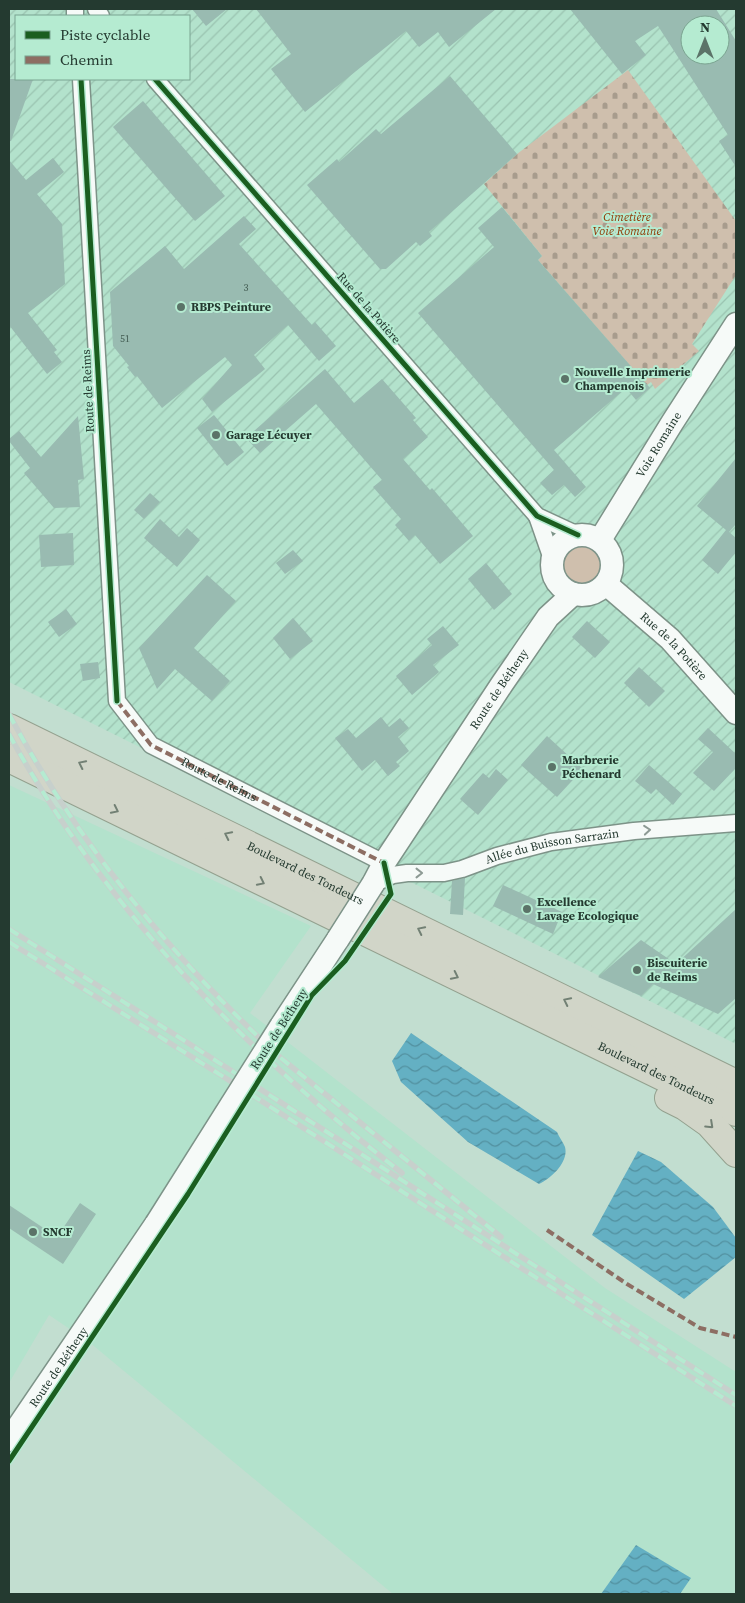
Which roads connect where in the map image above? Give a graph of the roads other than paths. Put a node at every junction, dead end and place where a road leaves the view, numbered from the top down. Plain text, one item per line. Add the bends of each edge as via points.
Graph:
1 (81, 80) edge
2 (156, 80) edge
3 (736, 324) edge
4 (537, 516) junction
5 (578, 534) junction
6 (600, 540) junction
7 (560, 578) junction
8 (606, 584) junction
9 (736, 713) edge
10 (9, 728) edge
11 (9, 758) edge
12 (736, 823) edge
13 (384, 863) junction
14 (373, 884) junction
15 (489, 993) junction
16 (599, 1017) junction
17 (736, 1071) edge
18 (736, 1084) edge
19 (736, 1112) edge
20 (736, 1153) edge
21 (9, 1440) edge

1 - 13 street, Route de Reims via 117,701 151,745
2 - 4 street, Rue de la Potière
3 - 6 main road, Voie Romaine
4 - 5 street, Rue de la Potière
4 - 7 street
5 - 6 main road
5 - 7 main road via 558,546
6 - 8 main road via 612,556 611,576
7 - 8 main road via 582,595 591,594
7 - 13 main road, Route de Bétheny via 548,617
8 - 9 main road, Rue de la Potière via 670,639
16 -> 10 highway, Boulevard des Tondeurs
11 -> 15 highway, Boulevard des Tondeurs
14 -> 12 street, Allée du Buisson Sarrazin via 393,875 462,869 552,842 634,831
13 - 14 main road, Route de Bétheny
14 - 21 main road, Route de Bétheny, bridge via 156,1224
15 - 19 highway, Boulevard des Tondeurs
15 -> 20 highway via 553,1037 685,1106 709,1123
16 - 17 highway
16 - 18 highway, Boulevard des Tondeurs

